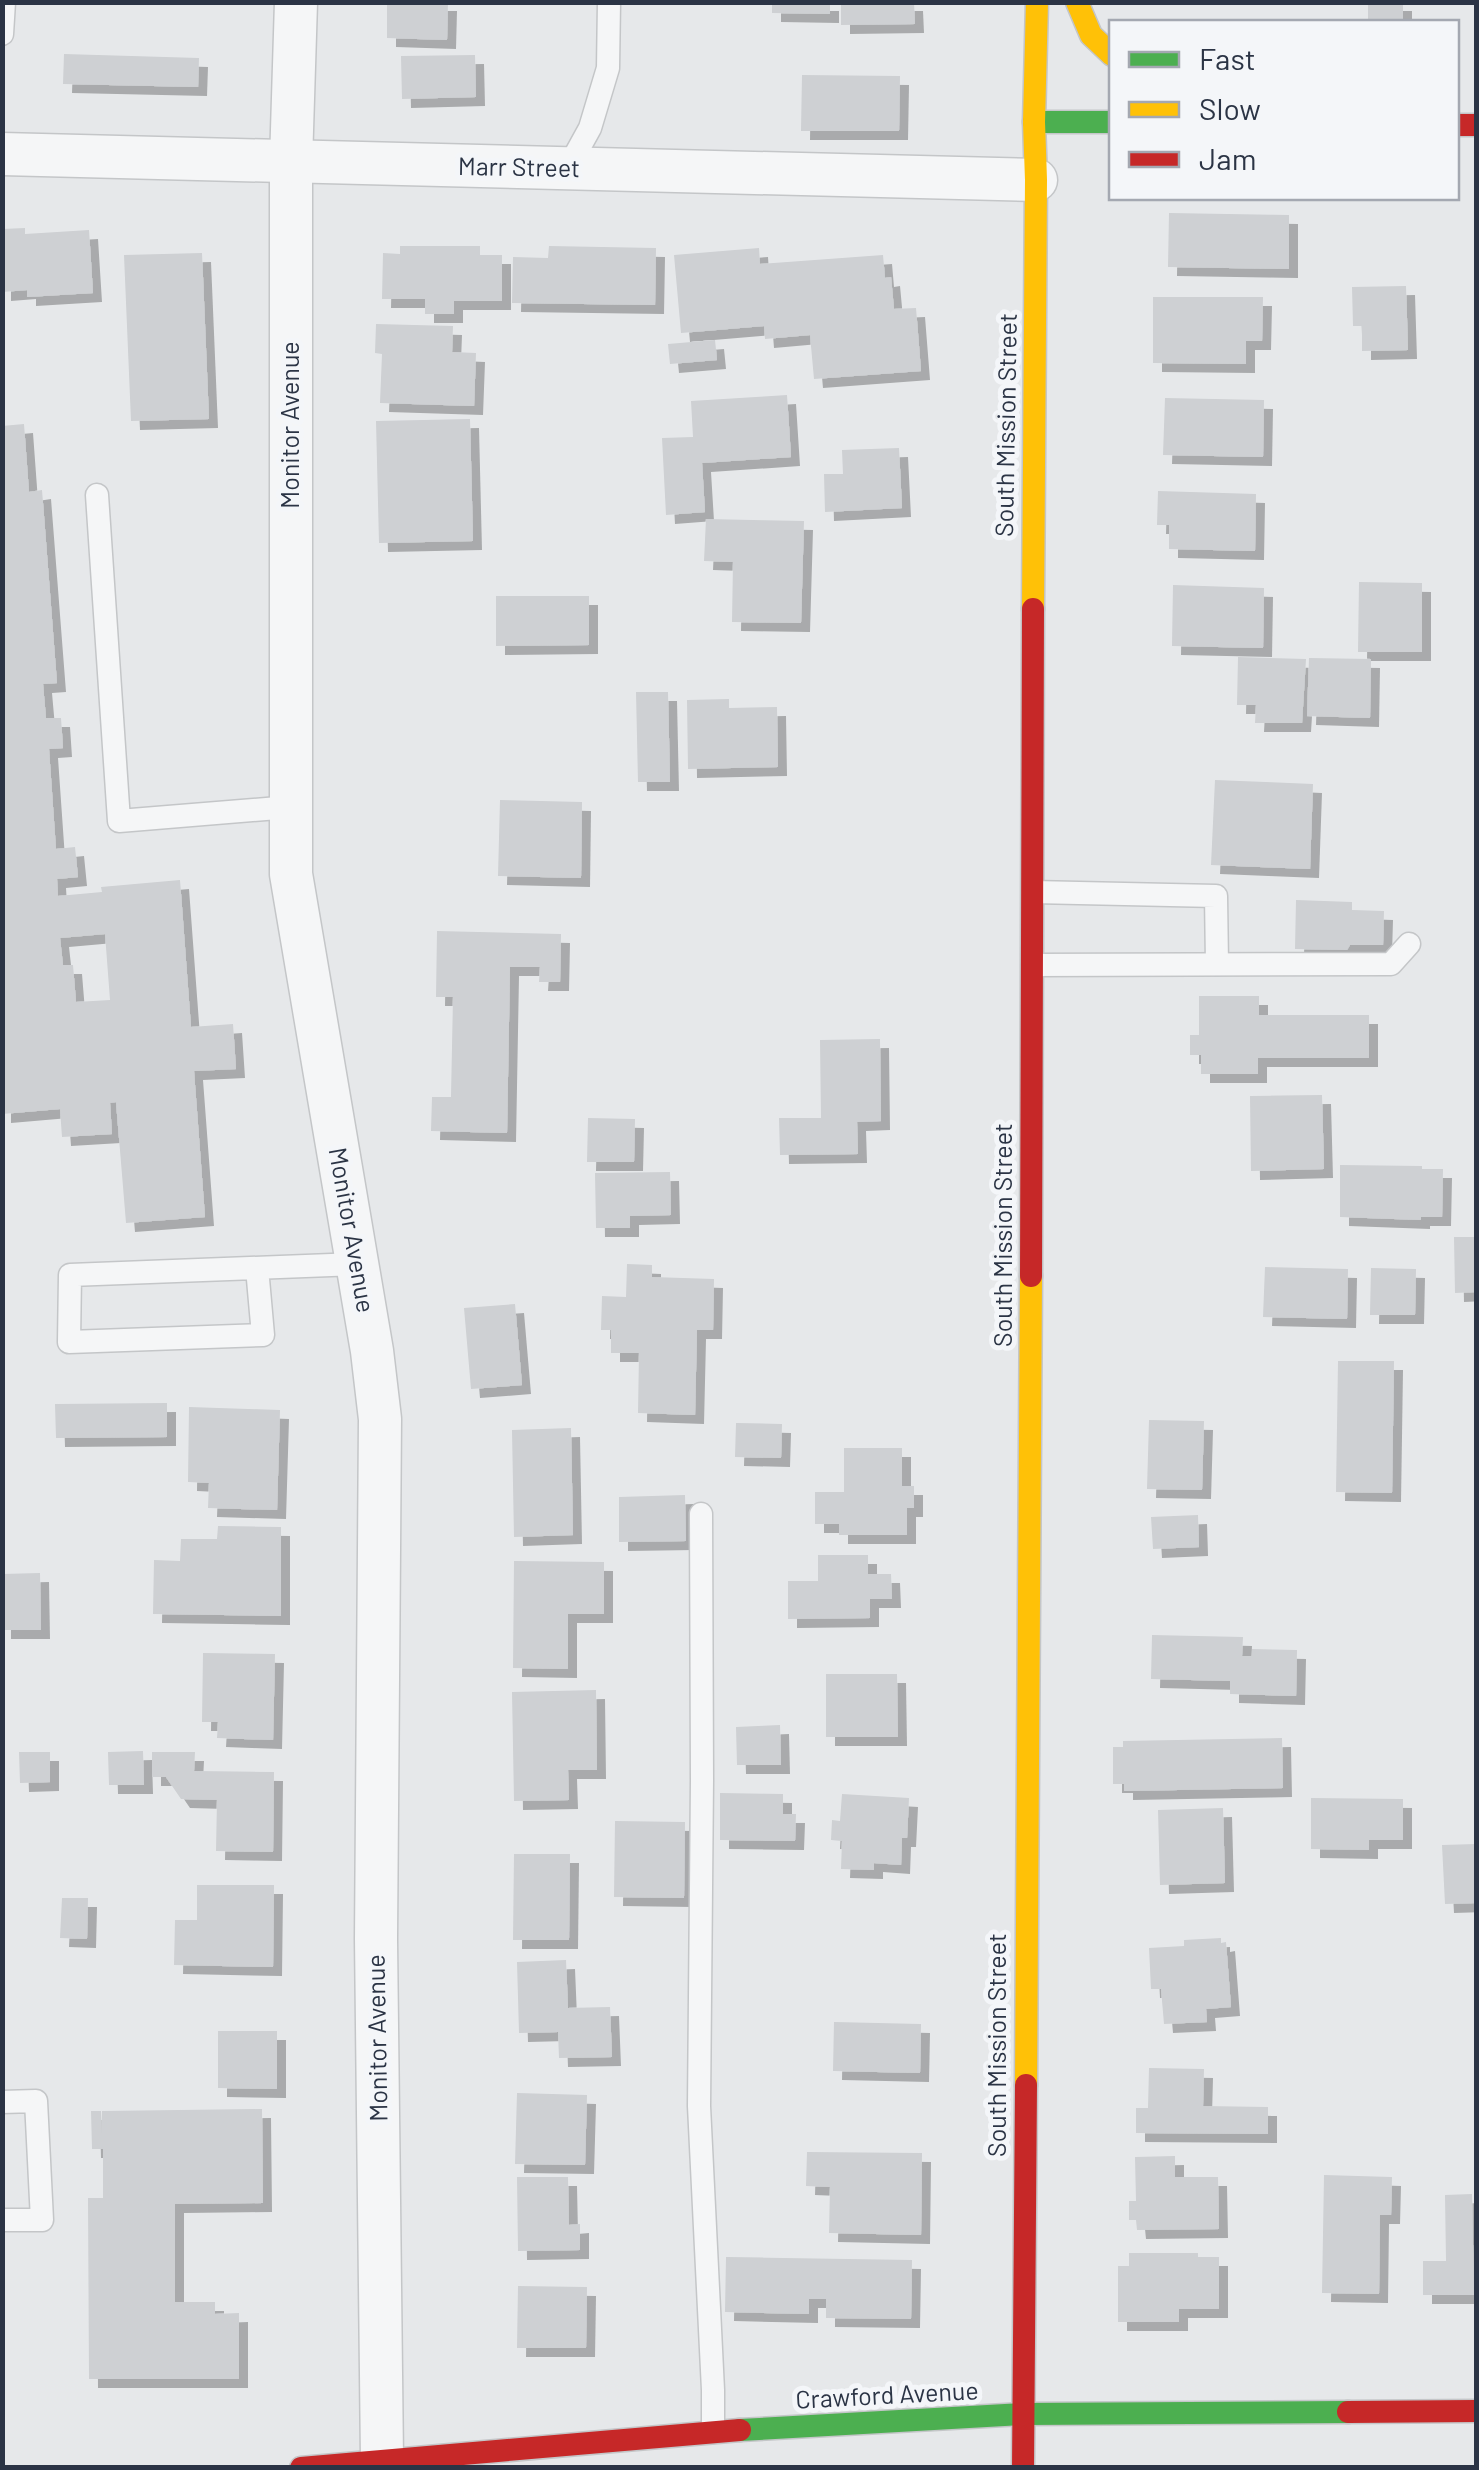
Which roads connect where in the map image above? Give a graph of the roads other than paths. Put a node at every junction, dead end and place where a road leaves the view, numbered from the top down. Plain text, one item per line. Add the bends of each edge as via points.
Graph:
1 (4, 2) edge
2 (296, 2) edge
3 (609, 2) edge
4 (1038, 2) edge
5 (1077, 2) edge
6 (2, 34) edge
7 (1109, 52) edge
8 (1034, 122) junction
9 (1109, 122) edge
10 (2, 154) edge
11 (290, 162) junction
12 (568, 168) junction
13 (1036, 180) junction
14 (97, 495) dead end
15 (290, 807) junction
16 (1032, 892) junction
17 (1409, 944) dead end
18 (1032, 964) junction
19 (1218, 964) junction
20 (358, 1264) junction
21 (257, 1268) junction
22 (701, 1514) dead end
23 (2, 2102) edge
24 (2, 2220) edge
25 (1476, 2412) edge
26 (1024, 2414) junction
27 (713, 2432) junction
28 (382, 2460) junction
29 (301, 2468) edge
30 (1023, 2468) edge

1 - 6 lane
2 - 11 street, Monitor Avenue
3 - 12 lane via 608,68 590,128
4 - 8 main road, South Mission Street
5 - 7 main road via 1091,35
8 - 9 main road
8 - 13 main road, South Mission Street
10 - 11 street, Marr Street
11 - 12 street, Marr Street
11 - 15 street, Monitor Avenue
12 - 13 street, Marr Street
13 - 16 main road, South Mission Street
14 - 15 lane via 119,821
15 - 20 street, Monitor Avenue via 290,874
16 - 18 main road, South Mission Street
16 - 19 lane via 1216,896
17 - 19 lane via 1390,964
18 - 19 lane
18 - 26 main road, South Mission Street
20 - 21 lane
20 - 28 street, Monitor Avenue via 380,1419
21 - 21 lane via 70,1275 69,1342 263,1334
22 - 27 lane via 698,2106
23 - 24 lane via 36,2101 42,2220
25 - 26 main road, Crawford Avenue
26 - 27 main road, Crawford Avenue
26 - 30 main road, South Mission Street
27 - 28 main road, Crawford Avenue
28 - 29 main road, Crawford Avenue

